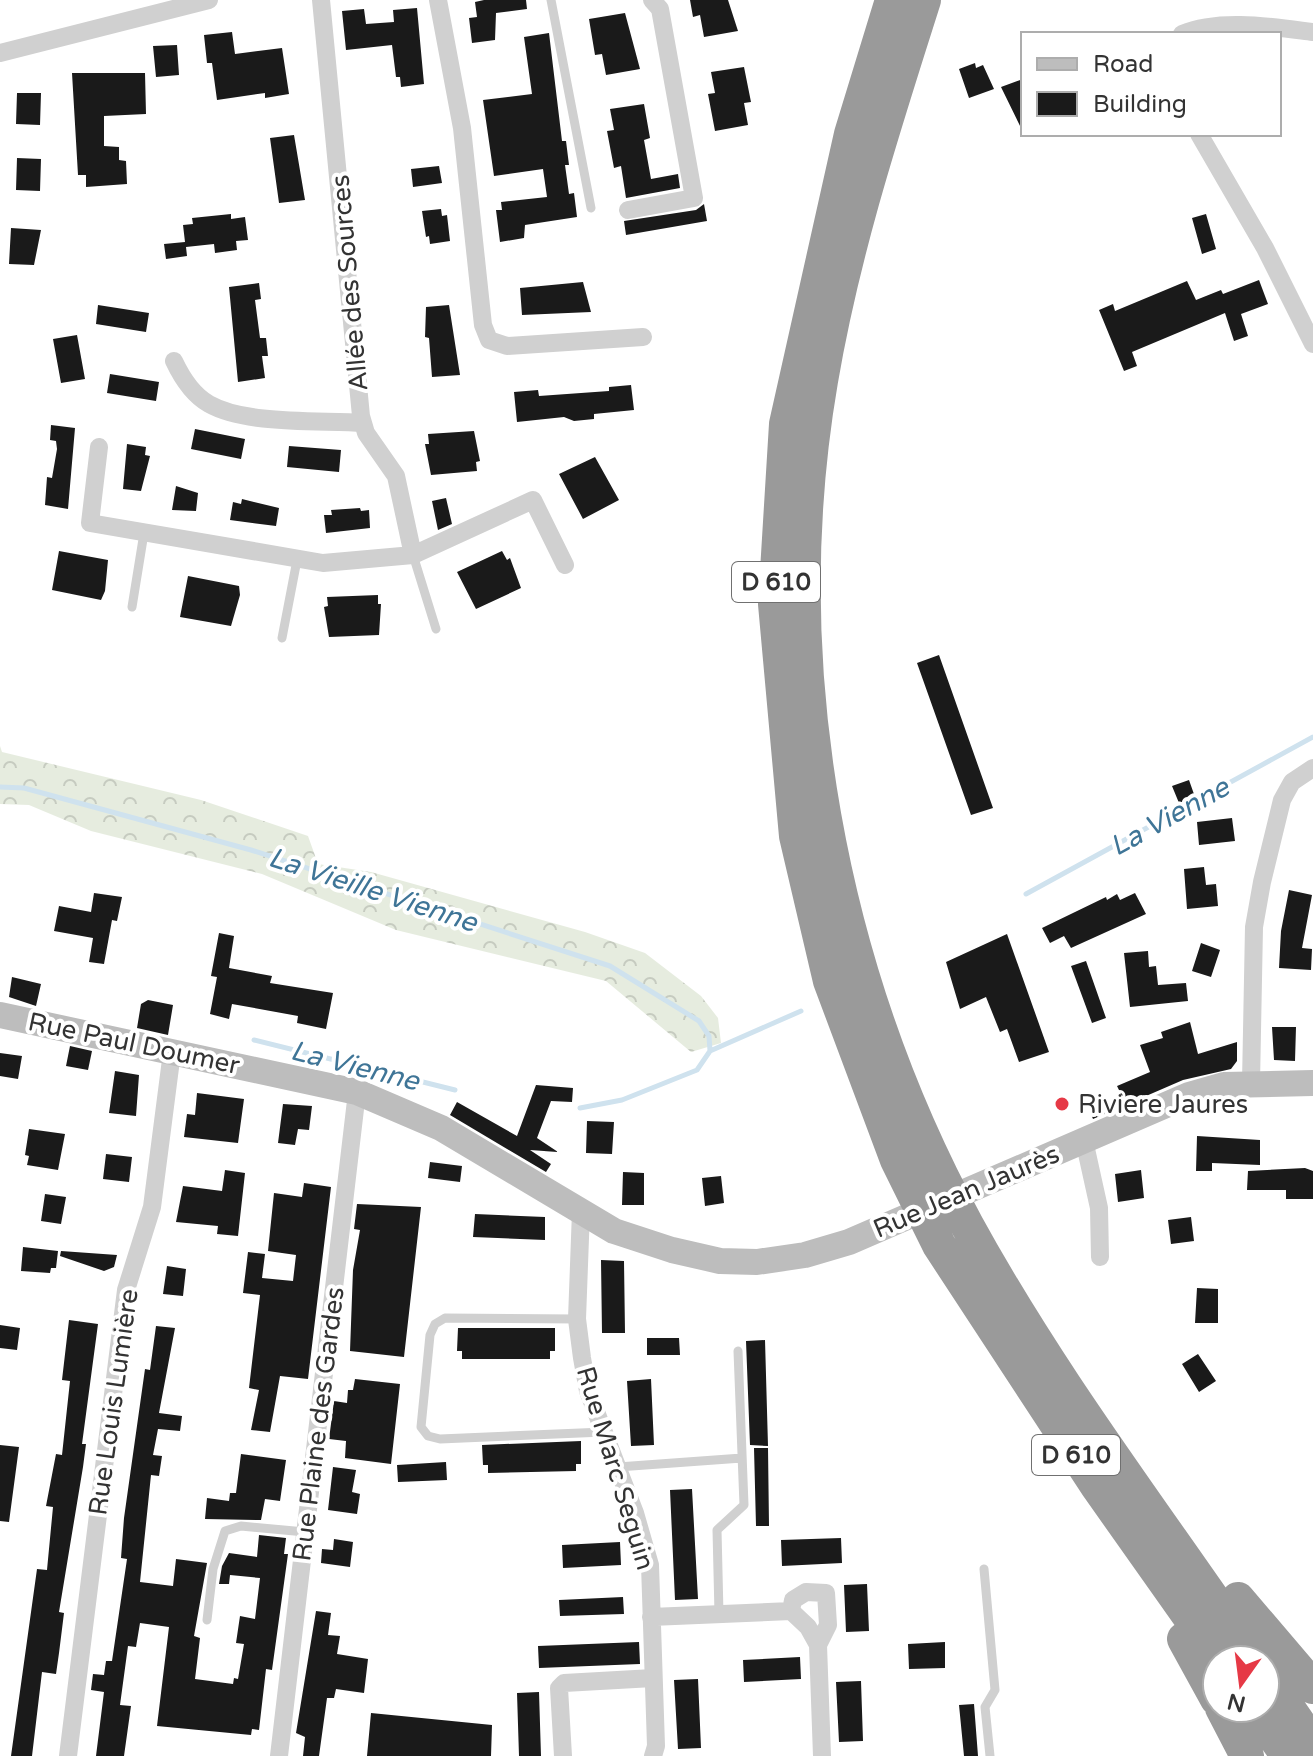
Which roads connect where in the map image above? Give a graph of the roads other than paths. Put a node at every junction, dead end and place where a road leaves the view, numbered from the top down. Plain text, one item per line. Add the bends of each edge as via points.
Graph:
1 (209, 0) edge
2 (321, 0) edge
3 (438, 0) edge
4 (551, 0) edge
5 (652, 0) edge
6 (892, 0) edge
7 (924, 0) edge
8 (160, 6) edge
9 (1187, 32) edge
10 (1313, 32) edge
11 (0, 53) edge
12 (1200, 136) edge
13 (591, 208) dead end
14 (628, 210) dead end
15 (643, 337) dead end
16 (1313, 344) edge
17 (174, 361) dead end
18 (363, 423) junction
19 (99, 447) dead end
20 (144, 533) junction
21 (413, 555) junction
22 (297, 560) junction
23 (565, 565) dead end
24 (132, 607) dead end
25 (436, 629) dead end
26 (282, 638) dead end
27 (1313, 768) edge
28 (0, 1015) edge
29 (172, 1052) junction
30 (1251, 1083) junction
31 (1313, 1083) edge
32 (357, 1092) junction
33 (1084, 1140) junction
34 (581, 1211) junction
35 (614, 1231) joint
36 (1100, 1257) dead end
37 (577, 1319) junction
38 (738, 1351) dead end
39 (604, 1432) junction
40 (742, 1458) junction
41 (618, 1467) junction
42 (1097, 1486) junction
43 (1141, 1493) junction
44 (305, 1532) junction
45 (984, 1569) dead end
46 (791, 1611) junction
47 (719, 1614) junction
48 (651, 1617) junction
49 (207, 1620) dead end
50 (1209, 1644) edge
51 (1244, 1644) edge
52 (818, 1645) junction
53 (1201, 1671) edge
54 (653, 1678) junction
55 (1313, 1687) edge
56 (1281, 1697) edge
57 (1230, 1724) edge
58 (1265, 1724) edge
59 (1313, 1744) edge
60 (68, 1756) edge
61 (279, 1756) edge
62 (563, 1756) edge
63 (653, 1756) edge
64 (822, 1756) edge
65 (990, 1756) edge
66 (1247, 1756) edge
67 (1288, 1756) edge

1 - 8 street
2 - 18 street, Allée des Sources
3 - 15 street via 462,128 483,325 489,340 507,346
4 - 13 lane
5 - 14 street via 660,9 694,198
6 - 42 highway, D 610 via 851,134 786,424 775,604 796,836 830,981 897,1160 939,1245
7 - 43 highway, D 610 via 852,235 833,316 812,454 805,609 818,766 845,913 882,1034 935,1161 1001,1284
8 - 11 street
9 - 10 street via 1268,27
12 - 16 street
17 - 18 street via 195,392 233,412
18 - 21 street, Allée des Sources via 396,476
19 - 20 street via 90,523
20 - 22 street
20 - 24 lane
21 - 22 street via 323,563
21 - 23 street via 533,500
21 - 25 lane
22 - 26 lane
27 - 30 street via 1292,782 1282,800 1262,882 1254,927
28 - 29 street, Rue Paul Doumer
29 - 32 street, Rue Paul Doumer
29 - 60 street, Rue Louis Lumière via 152,1207 126,1290
30 - 31 street, Rue Jean Jaurès
30 - 33 street, Rue Jean Jaurès via 1189,1095
32 - 34 street, Rue Paul Doumer via 441,1128
32 - 44 street, Rue Plaine des Gardes
33 - 35 street, Rue Jean Jaurès via 849,1242 805,1255 720,1261
33 - 36 street via 1099,1208
34 - 35 street, Rue Paul Doumer
34 - 37 street, Rue Marc Seguin
37 - 39 street, Rue Marc Seguin via 588,1391
37 - 39 lane via 445,1318 435,1324 421,1427 440,1439
38 - 40 lane
39 - 41 street, Rue Marc Seguin
40 - 41 lane
40 - 47 lane via 744,1505 717,1530
41 - 48 street, Rue Marc Seguin via 650,1565
42 - 50 highway, D 610
42 - 53 highway
43 - 51 highway, D 610
43 - 55 highway
44 - 49 lane via 241,1526 225,1531 213,1569
44 - 61 street, Rue Plaine des Gardes
45 - 65 lane via 995,1690 985,1707
46 - 47 street
46 - 52 street
46 - 52 street via 793,1600 806,1592 826,1593 828,1625
47 - 48 street
48 - 54 street, Rue Marc Seguin
52 - 64 street
54 - 62 street via 564,1683 559,1688
54 - 63 street, Rue Marc Seguin
56 - 59 highway
57 - 66 highway
58 - 67 highway

